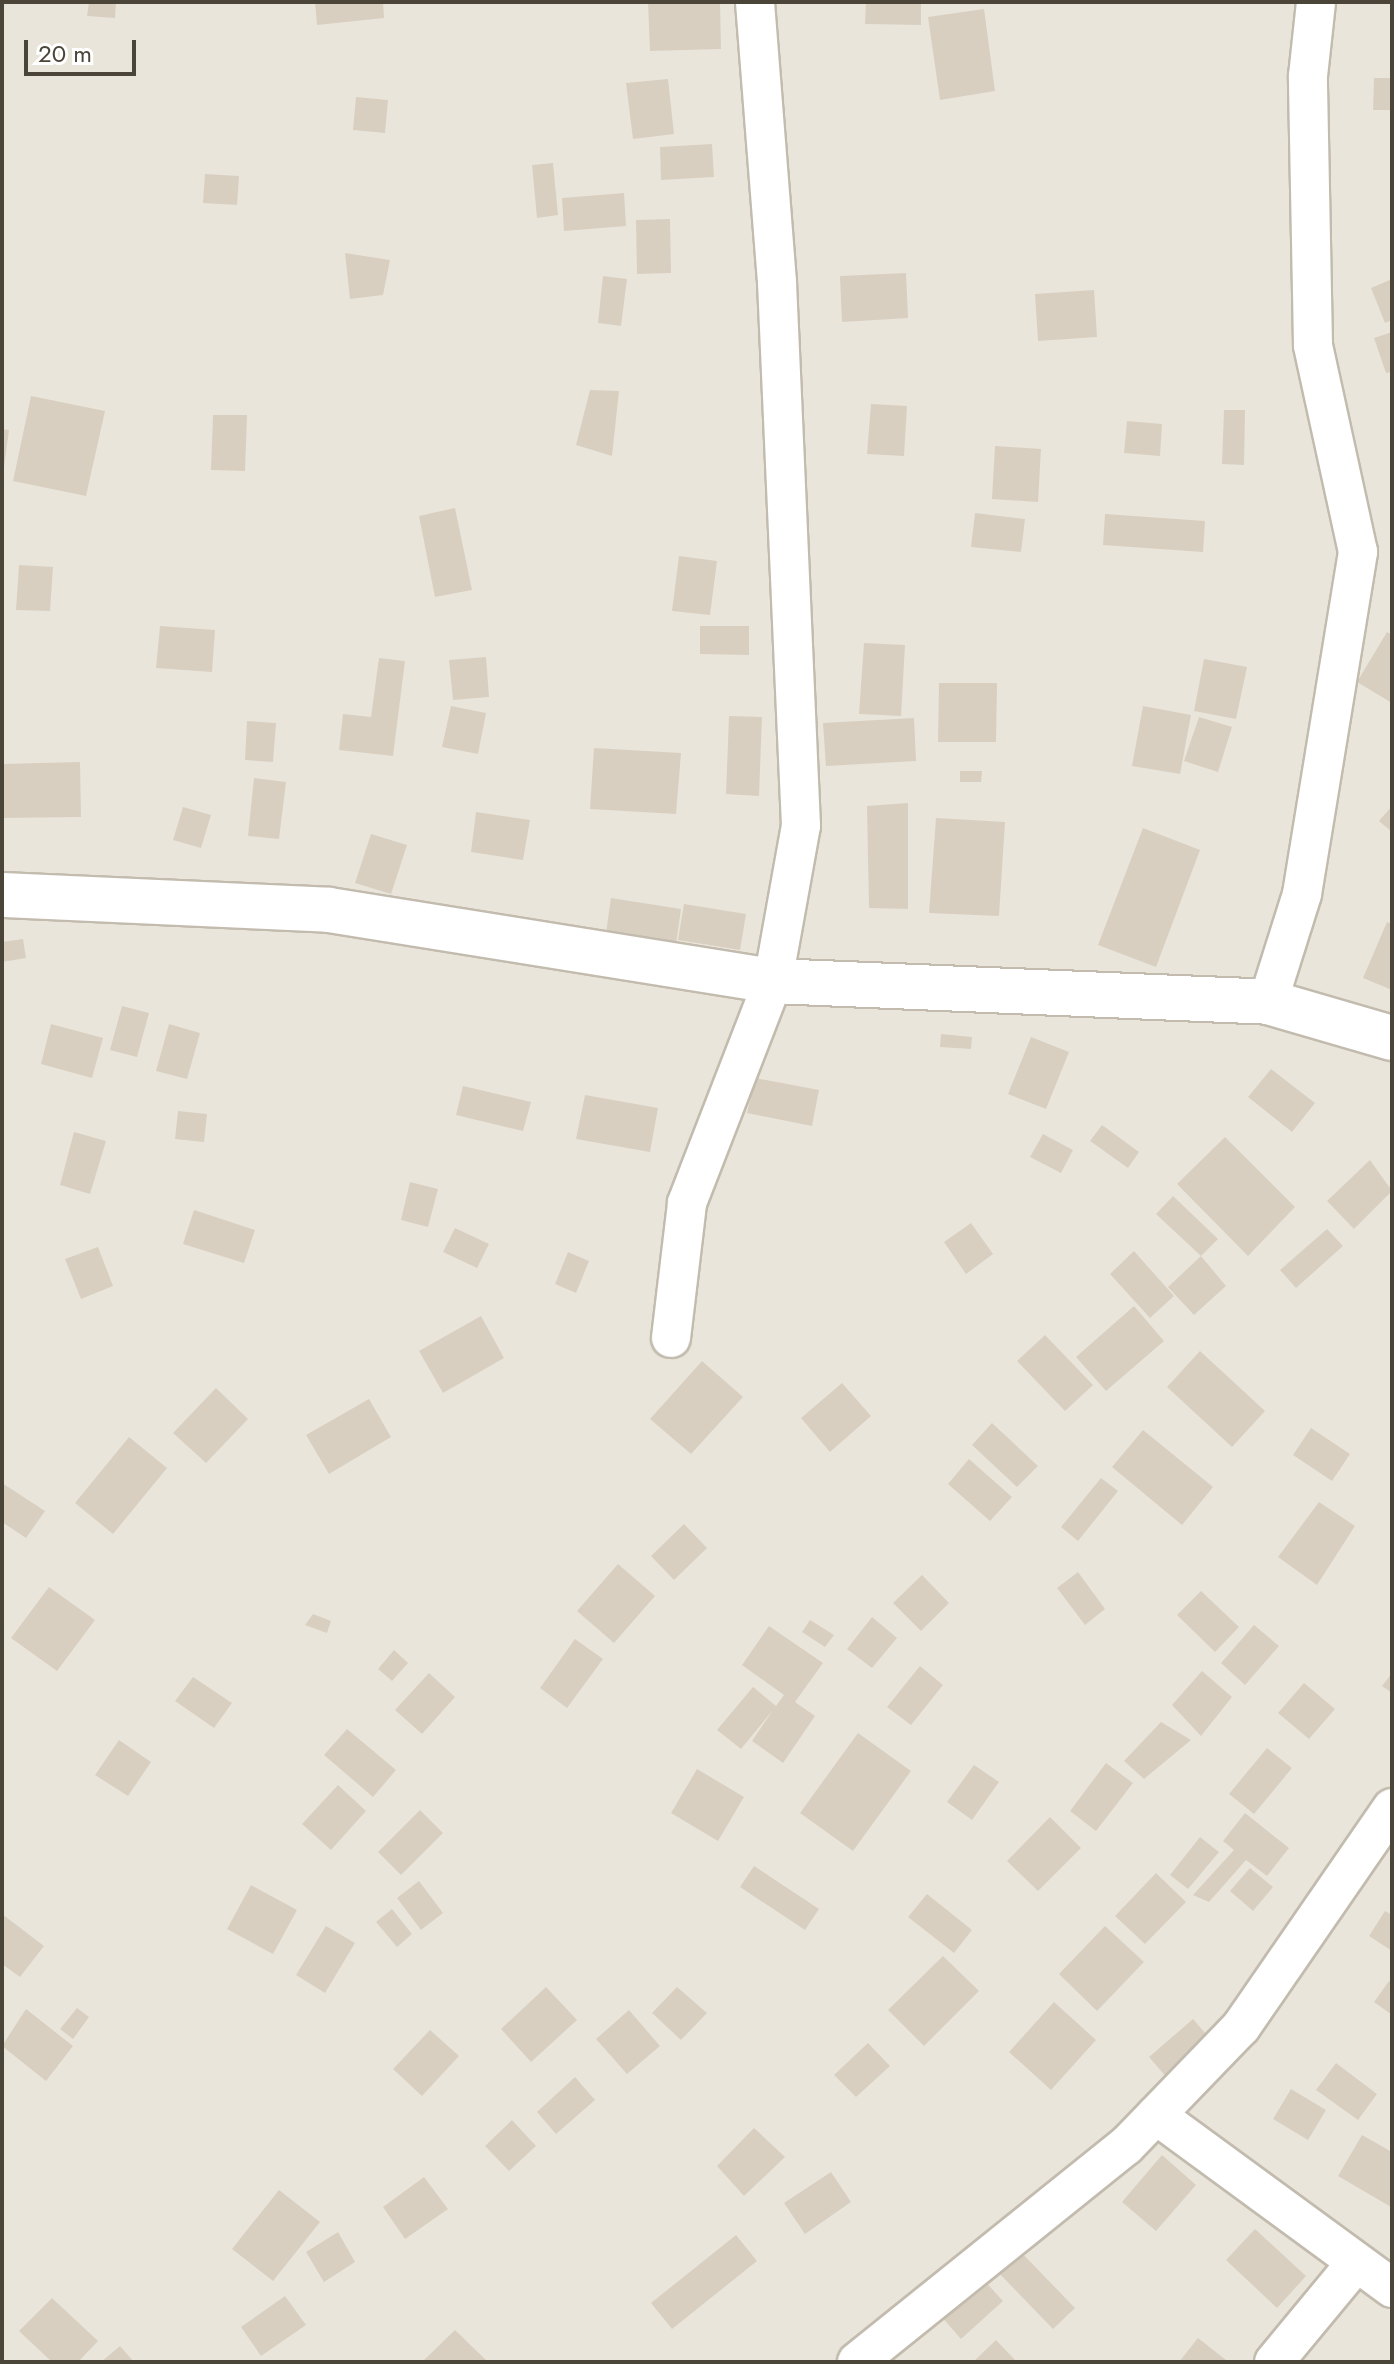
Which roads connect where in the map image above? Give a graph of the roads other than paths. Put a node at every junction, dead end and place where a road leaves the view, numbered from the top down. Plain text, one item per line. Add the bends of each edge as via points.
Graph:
1 (755, 2) edge
2 (1316, 2) edge
3 (2, 895) edge
4 (773, 981) junction
5 (1268, 1002) junction
6 (1392, 1038) edge
7 (671, 1338) dead end
8 (1392, 1808) edge
9 (1156, 2115) junction
10 (1356, 2263) junction
11 (1392, 2288) edge
12 (857, 2362) edge
13 (1274, 2362) edge

1 - 4 street via 777,282 801,826
2 - 5 street via 1308,76 1313,345 1358,552 1302,894
3 - 4 street via 329,910
4 - 5 street
4 - 7 street via 687,1203
5 - 6 street
8 - 9 street via 1241,2027
9 - 10 street
9 - 12 street
10 - 11 street
10 - 13 street

